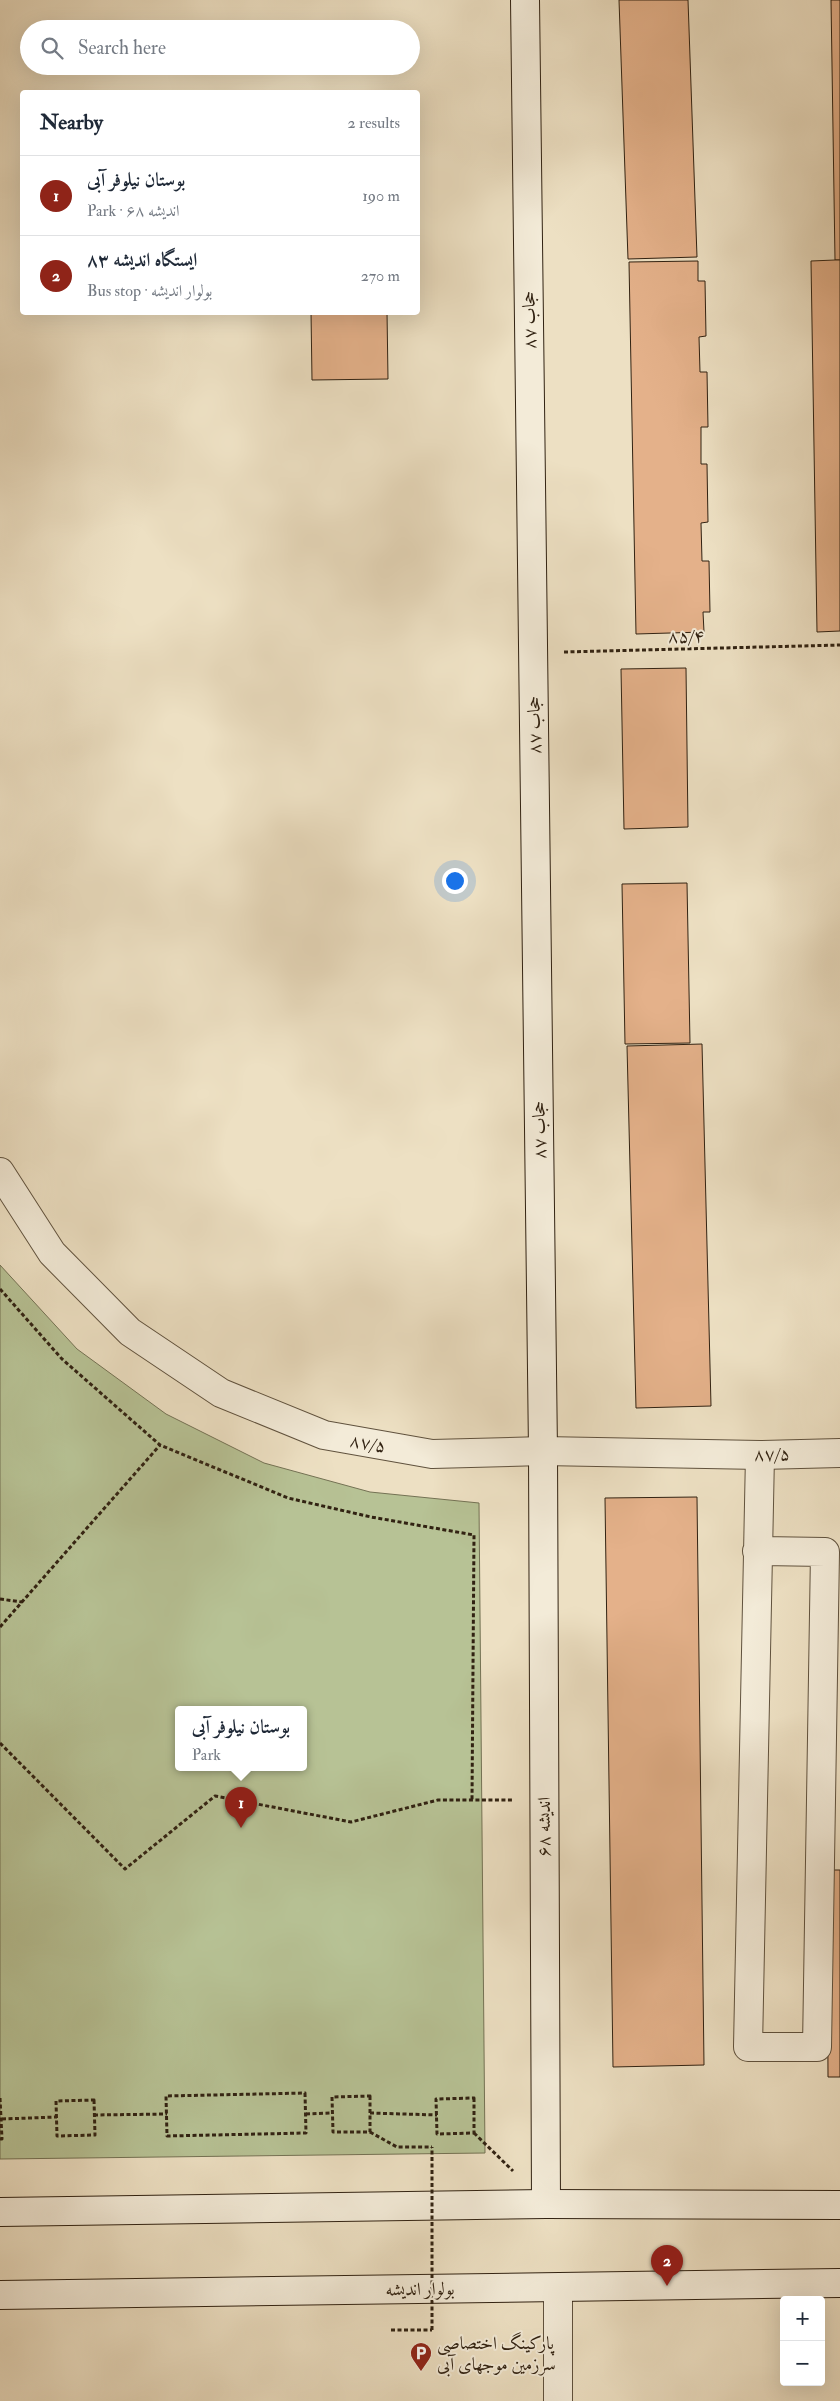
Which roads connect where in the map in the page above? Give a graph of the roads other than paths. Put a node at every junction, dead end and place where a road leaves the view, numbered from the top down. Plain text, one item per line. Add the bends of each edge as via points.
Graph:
1 (525, 0) edge
2 (0, 1172) edge
3 (543, 1451) junction
4 (840, 1453) edge
5 (760, 1455) junction
6 (757, 1551) junction
7 (546, 2204) junction
8 (840, 2204) edge
9 (0, 2212) edge
10 (840, 2283) edge
11 (558, 2288) junction
12 (0, 2294) edge
13 (558, 2401) edge

1 - 3 street, حجاب ۸۷
2 - 3 street, ۸۷/۵ via 52,1253 123,1326 221,1394 324,1435 432,1454
3 - 5 street, ۸۷/۵
3 - 7 street, اندیشه ۶۸
4 - 5 street, ۸۷/۵
5 - 6 street
6 - 6 street via 748,2046 816,2047 825,1552
7 - 8 street
7 - 9 street
10 - 11 street, بولوار اندیشه
11 - 12 street, بولوار اندیشه
11 - 13 street

